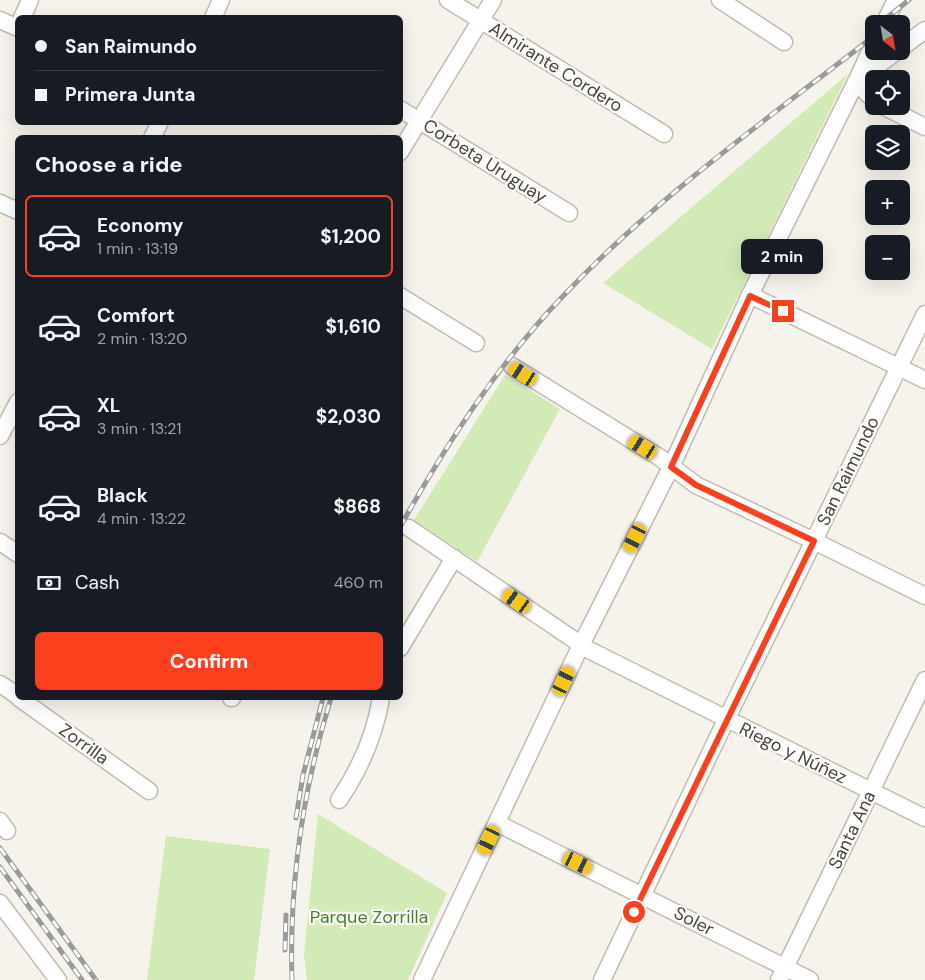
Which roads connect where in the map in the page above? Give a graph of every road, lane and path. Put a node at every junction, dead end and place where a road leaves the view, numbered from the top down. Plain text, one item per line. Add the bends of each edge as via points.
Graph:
1 (30, 0) edge
2 (221, 0) edge
3 (448, 0) edge
4 (493, 0) edge
5 (720, 0) edge
6 (896, 0) edge
7 (23, 15) edge
8 (214, 15) edge
9 (888, 15) edge
10 (0, 20) edge
11 (481, 20) junction
12 (15, 27) edge
13 (925, 30) edge
14 (910, 41) edge
15 (784, 42) dead end
16 (866, 60) edge
17 (885, 60) edge
18 (856, 82) junction
19 (865, 91) edge
20 (403, 111) edge
21 (901, 115) edge
22 (419, 121) junction
23 (925, 127) edge
24 (664, 134) dead end
25 (403, 147) edge
26 (0, 203) edge
27 (15, 210) edge
28 (569, 214) dead end
29 (750, 296) junction
30 (403, 298) edge
31 (925, 314) edge
32 (476, 343) dead end
33 (512, 366) dead end
34 (899, 367) junction
35 (925, 380) edge
36 (15, 407) edge
37 (1, 432) edge
38 (671, 467) junction
39 (409, 528) dead end
40 (814, 541) junction
41 (0, 542) edge
42 (15, 552) edge
43 (454, 558) junction
44 (925, 596) edge
45 (403, 643) edge
46 (581, 645) junction
47 (925, 680) edge
48 (0, 684) edge
49 (15, 695) edge
50 (22, 700) edge
51 (381, 700) edge
52 (726, 720) junction
53 (149, 791) dead end
54 (871, 791) junction
55 (339, 800) dead end
56 (925, 818) edge
57 (497, 823) junction
58 (642, 895) junction
59 (0, 903) edge
60 (782, 974) edge
61 (58, 980) edge
62 (422, 980) edge
63 (602, 980) edge
64 (810, 980) edge

1 - 7 street
2 - 8 street
3 - 11 street, Almirante Cordero
4 - 11 street
5 - 15 street
6 - 9 street
10 - 12 street
11 - 22 street
11 - 24 street, Almirante Cordero
13 - 14 street
16 - 18 street
17 - 18 street
18 - 19 street
18 - 29 street
20 - 22 street, Corbeta Uruguay
21 - 23 street
22 - 25 street
22 - 28 street, Corbeta Uruguay
26 - 27 street
29 - 34 street
29 - 38 street
30 - 32 street
31 - 34 street, San Raimundo
33 - 38 street
34 - 35 street
34 - 40 street, San Raimundo
36 - 37 street
38 - 40 street via 696,485
38 - 46 street
39 - 43 street, Riego y Núñez
40 - 44 street
40 - 52 street, San Raimundo
41 - 42 street
43 - 45 street
43 - 46 street, Riego y Núñez
46 - 52 street, Riego y Núñez
46 - 57 street
47 - 54 street, Santa Ana
48 - 49 street, Zorrilla
50 - 53 street, Zorrilla
51 - 55 street via 363,760
52 - 54 street, Riego y Núñez
52 - 58 street, San Raimundo
54 - 56 street, Riego y Núñez
54 - 60 street, Santa Ana
57 - 58 street, Soler
57 - 62 street
58 - 60 street, Soler
58 - 63 street, San Raimundo
59 - 61 street
60 - 64 street, Soler

